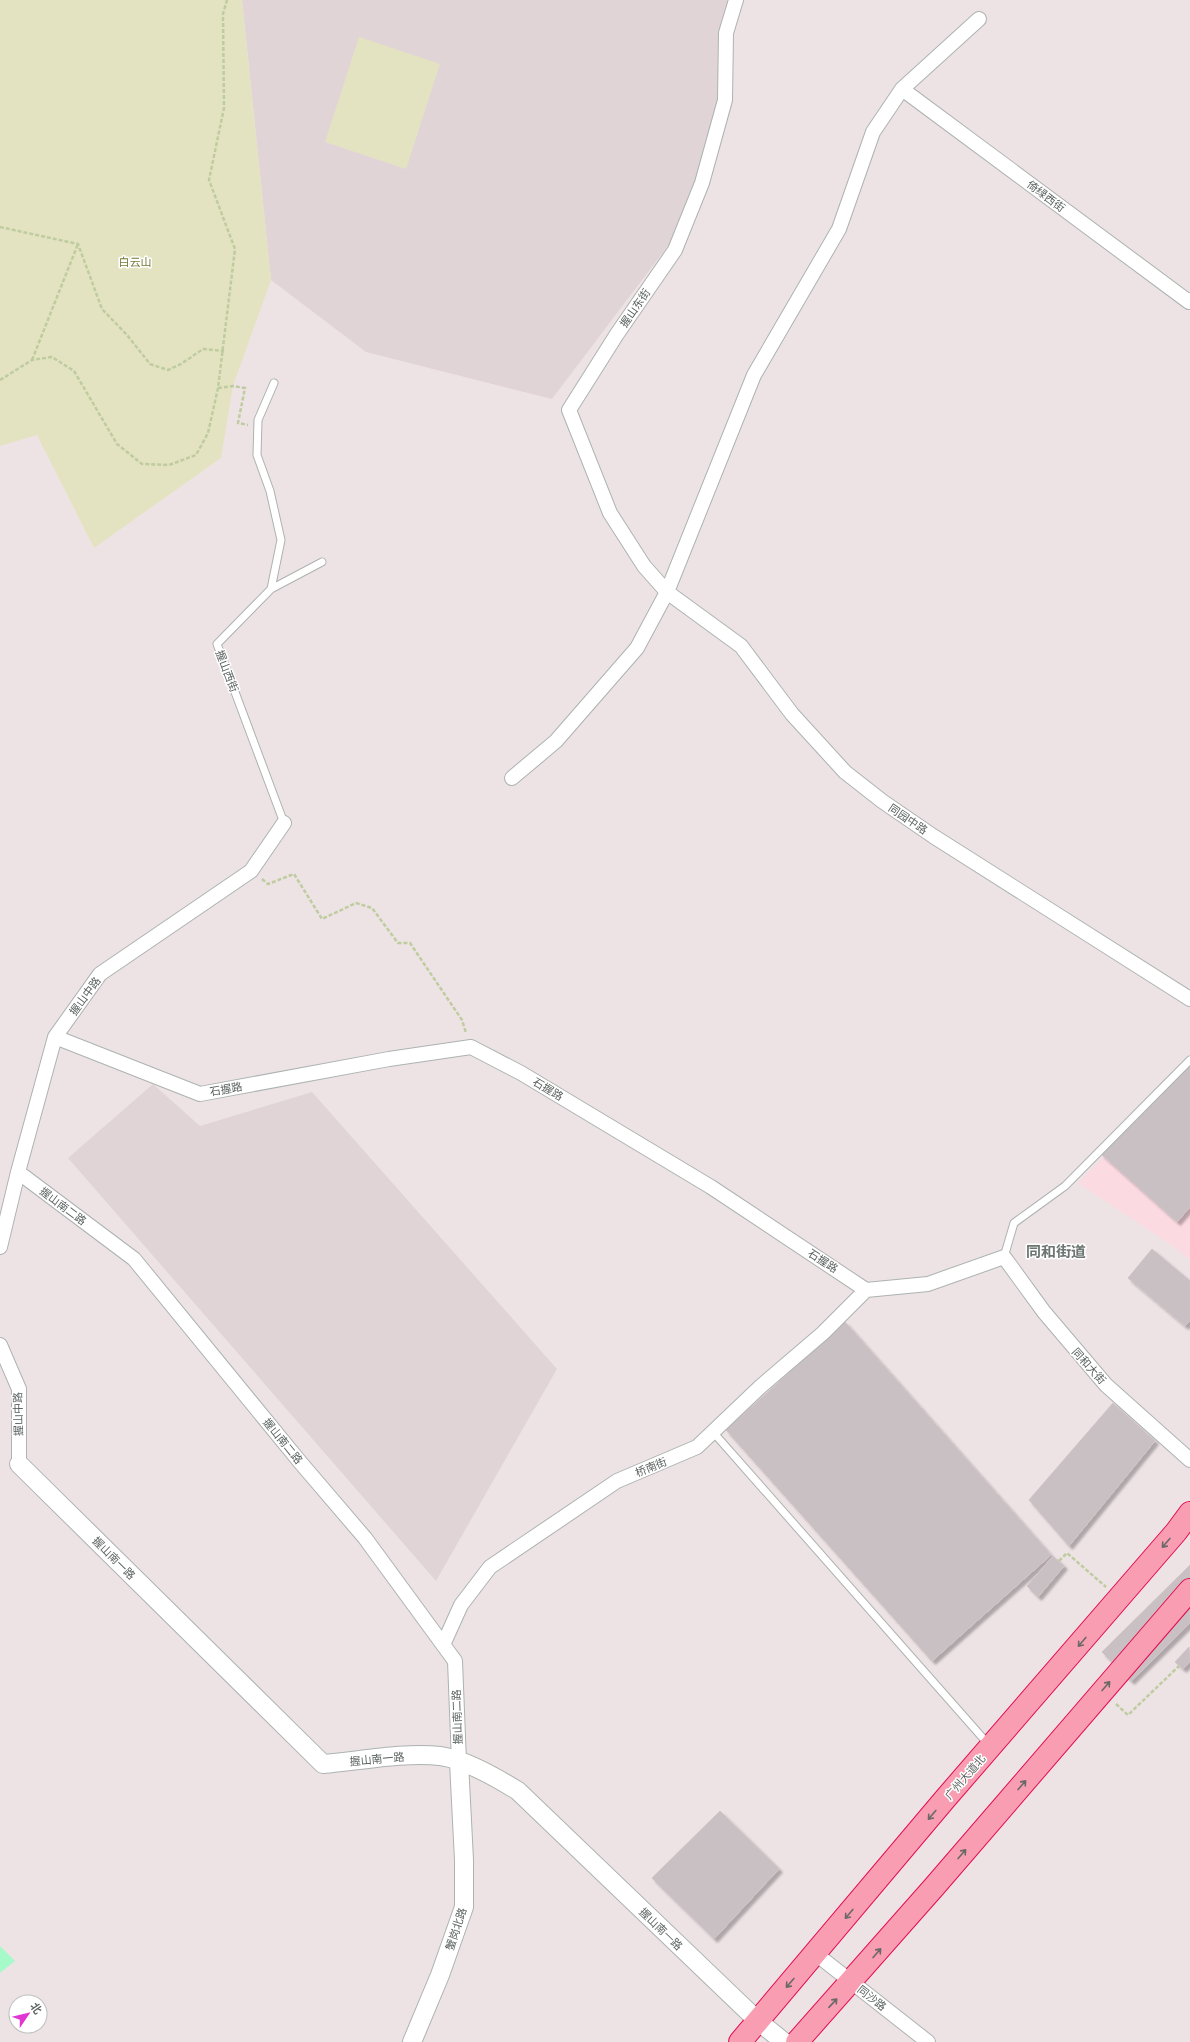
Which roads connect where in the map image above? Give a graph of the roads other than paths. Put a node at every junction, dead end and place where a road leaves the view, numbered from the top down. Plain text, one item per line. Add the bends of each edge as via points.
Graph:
1 (736, 0) edge
2 (979, 19) dead end
3 (902, 89) junction
4 (1190, 300) edge
5 (274, 383) dead end
6 (322, 562) dead end
7 (271, 589) junction
8 (667, 592) junction
9 (512, 778) dead end
10 (284, 823) joint
11 (1190, 998) edge
12 (55, 1037) junction
13 (1190, 1060) edge
14 (18, 1172) junction
15 (0, 1248) edge
16 (1004, 1257) junction
17 (866, 1290) junction
18 (0, 1345) edge
19 (713, 1432) junction
20 (1190, 1460) edge
21 (19, 1464) joint
22 (1190, 1513) edge
23 (1190, 1590) edge
24 (443, 1645) junction
25 (990, 1747) junction
26 (459, 1762) junction
27 (816, 1954) junction
28 (852, 1982) junction
29 (758, 2021) junction
30 (412, 2042) edge
31 (740, 2042) edge
32 (784, 2042) edge
33 (797, 2042) edge
34 (928, 2042) edge

1 - 8 street, 握山东街 via 726,33 725,100 700,189 674,250 569,410 610,513 644,566
2 - 3 street
3 - 4 street, 倚绿西街 via 1189,302
3 - 8 street via 873,132 839,229 754,375
5 - 7 lane via 258,420 257,455 270,491 281,540
6 - 7 lane, 握山西街
7 - 10 lane, 握山西街 via 217,644
8 - 9 street via 637,648 556,741
8 - 11 street, 同园中路 via 741,646 792,714 845,772 882,801 933,836
10 - 12 street, 握山中路 via 251,871 100,974
12 - 14 street, 握山中路
12 - 17 street, 石握路 via 200,1094 389,1059 471,1047 521,1073 711,1187
13 - 16 lane via 1064,1186 1014,1223
14 - 15 street, 握山中路
14 - 24 street, 握山南二路 via 134,1259 365,1538
16 - 17 street via 928,1284
16 - 20 street, 同和大街 via 1044,1312 1106,1385
17 - 19 street, 桥南街 via 823,1333 760,1387
18 - 21 street, 握山中路 via 19,1389
19 - 24 street, 桥南街 via 697,1447 617,1480 490,1567 461,1605
19 - 25 lane
21 - 26 street, 握山南一路 via 323,1764 418,1755 441,1756
22 -> 25 highway, 广州大道北
28 -> 23 highway
24 - 26 street, 握山南二路 via 456,1661
25 -> 27 highway, 广州大道北
26 - 29 street, 握山南一路 via 518,1791
26 - 30 street, 蟹岗北路 via 464,1907 440,1975
27 - 28 street, 同沙路
27 -> 29 highway, 广州大道北
33 -> 28 highway
28 - 34 street, 同沙路
29 - 31 highway, 广州大道北
29 - 32 street, 握山南一路

